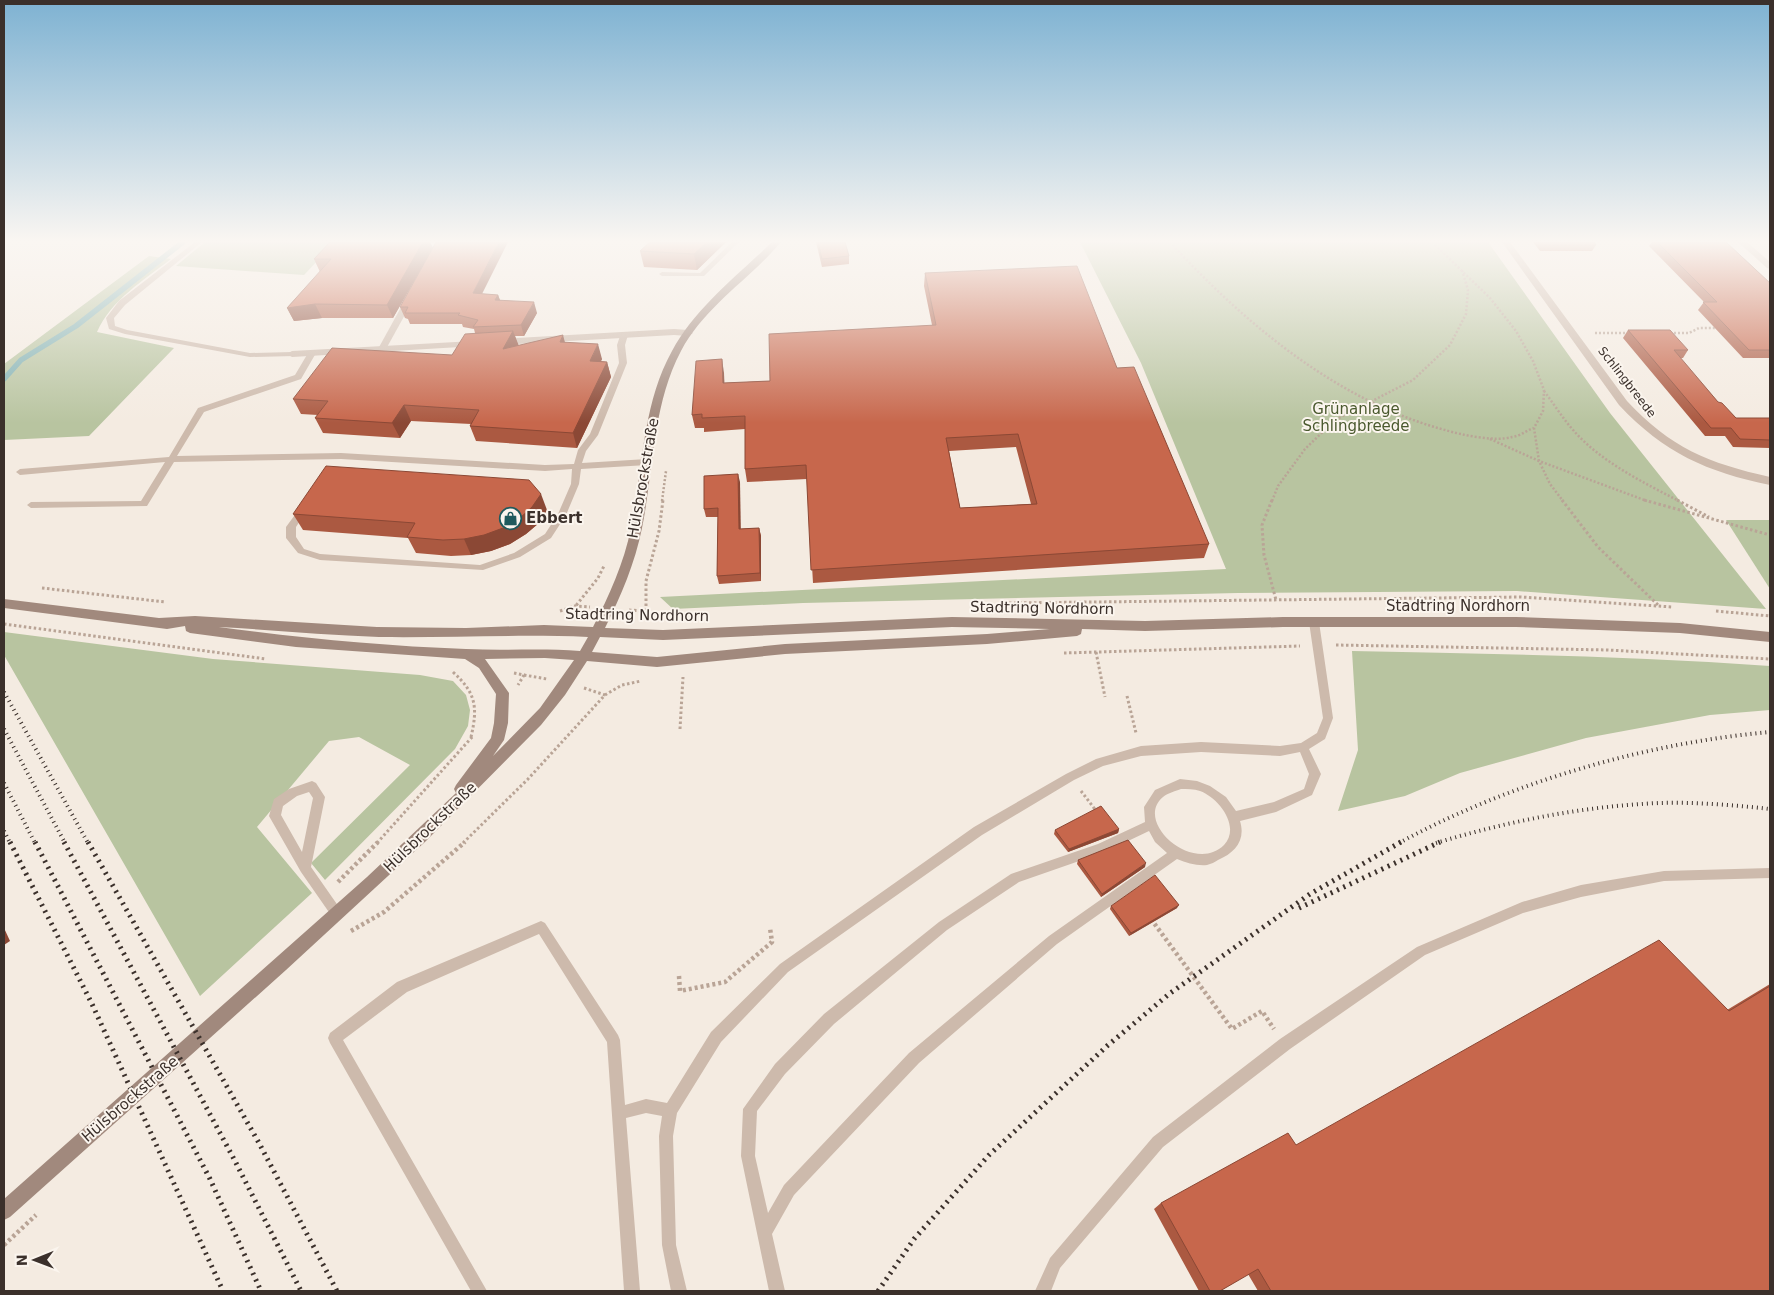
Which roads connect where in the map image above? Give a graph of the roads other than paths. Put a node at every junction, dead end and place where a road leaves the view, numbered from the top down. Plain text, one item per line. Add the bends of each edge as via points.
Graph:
1 (123, 302) edge
2 (408, 302) edge
3 (716, 302) edge
4 (1551, 302) edge
5 (688, 333) junction
6 (624, 335) junction
7 (382, 349) junction
8 (312, 353) junction
9 (292, 354) joint
10 (341, 456) junction
11 (172, 459) junction
12 (648, 462) junction
13 (577, 466) junction
14 (332, 469) edge
15 (20, 472) dead end
16 (1770, 481) edge
17 (30, 505) dead end
18 (306, 505) edge
19 (4, 603) edge
20 (1314, 622) junction
21 (159, 623) junction
22 (1145, 626) junction
23 (596, 631) junction
24 (1770, 637) edge
25 (467, 654) junction
26 (583, 656) junction
27 (1304, 747) junction
28 (1234, 817) junction
29 (435, 824) junction
30 (1151, 825) junction
31 (1176, 853) junction
32 (305, 868) junction
33 (1770, 874) edge
34 (337, 914) junction
35 (670, 1111) junction
36 (620, 1114) junction
37 (4, 1211) edge
38 (764, 1234) junction
39 (479, 1291) edge
40 (632, 1291) edge
41 (679, 1291) edge
42 (776, 1291) edge
43 (1043, 1291) edge

1 - 9 lane via 110,318 112,327 125,332 250,355
2 - 7 lane
3 - 5 main road, Hülsbrockstraße
4 - 16 street, Schlingbreede via 1641,424 1678,451 1705,464
5 - 6 street
5 - 12 main road, Hülsbrockstraße via 672,359 660,389
6 - 7 street
6 - 13 lane via 621,345 623,363 594,435 582,450
7 - 8 street
8 - 9 street
8 - 11 lane via 298,377 201,410
10 - 11 lane
10 - 13 lane via 545,468
10 - 14 lane
11 - 15 lane
11 - 17 lane via 144,504
12 - 13 lane
12 - 23 main road, Hülsbrockstraße via 636,532 617,589
13 - 18 lane via 576,484 548,536 517,556 480,568 320,557 301,551 291,538 291,528
19 - 21 main road, Stadtring Nordhorn
20 - 22 main road, Stadtring Nordhorn
20 - 24 main road, Stadtring Nordhorn via 1516,622 1680,628
20 - 27 lane via 1328,718 1321,736
21 - 23 main road, Stadtring Nordhorn via 195,621 377,632
21 - 25 main road, Stadtring Nordhorn via 296,642
22 - 23 main road, Stadtring Nordhorn via 952,622 663,634
22 - 26 main road, Stadtring Nordhorn via 987,639 786,649 683,661
23 - 26 main road, Hülsbrockstraße
25 - 26 main road, Stadtring Nordhorn
25 - 29 main road via 483,664 503,693 501,723 497,740
26 - 29 main road, Hülsbrockstraße via 566,684 531,726
27 - 28 lane via 1315,774 1308,792 1276,807
27 - 35 lane via 1280,751 1201,747 1141,751 1100,762 1070,777 978,831 784,968 716,1037
28 - 30 lane via 1218,796 1206,789 1180,784 1163,790 1152,802 1149,813
28 - 31 lane via 1236,830 1233,841 1216,857 1189,859
29 - 34 main road, Hülsbrockstraße
30 - 31 lane via 1164,846
30 - 38 lane via 1102,848 1015,878 943,926 829,1019 780,1069 750,1109 748,1156
31 - 38 lane via 1053,940 914,1058 789,1190
32 - 32 lane via 275,816 278,803 293,792 312,786 319,798
32 - 34 lane
33 - 43 lane via 1664,876 1580,891 1522,908 1421,951 1285,1044 1158,1142 1055,1263
34 - 37 main road, Hülsbrockstraße
35 - 36 lane via 646,1106
35 - 41 lane via 666,1136 668,1245
36 - 39 lane via 614,1040 541,927 402,988 335,1038
36 - 40 lane
38 - 42 lane

